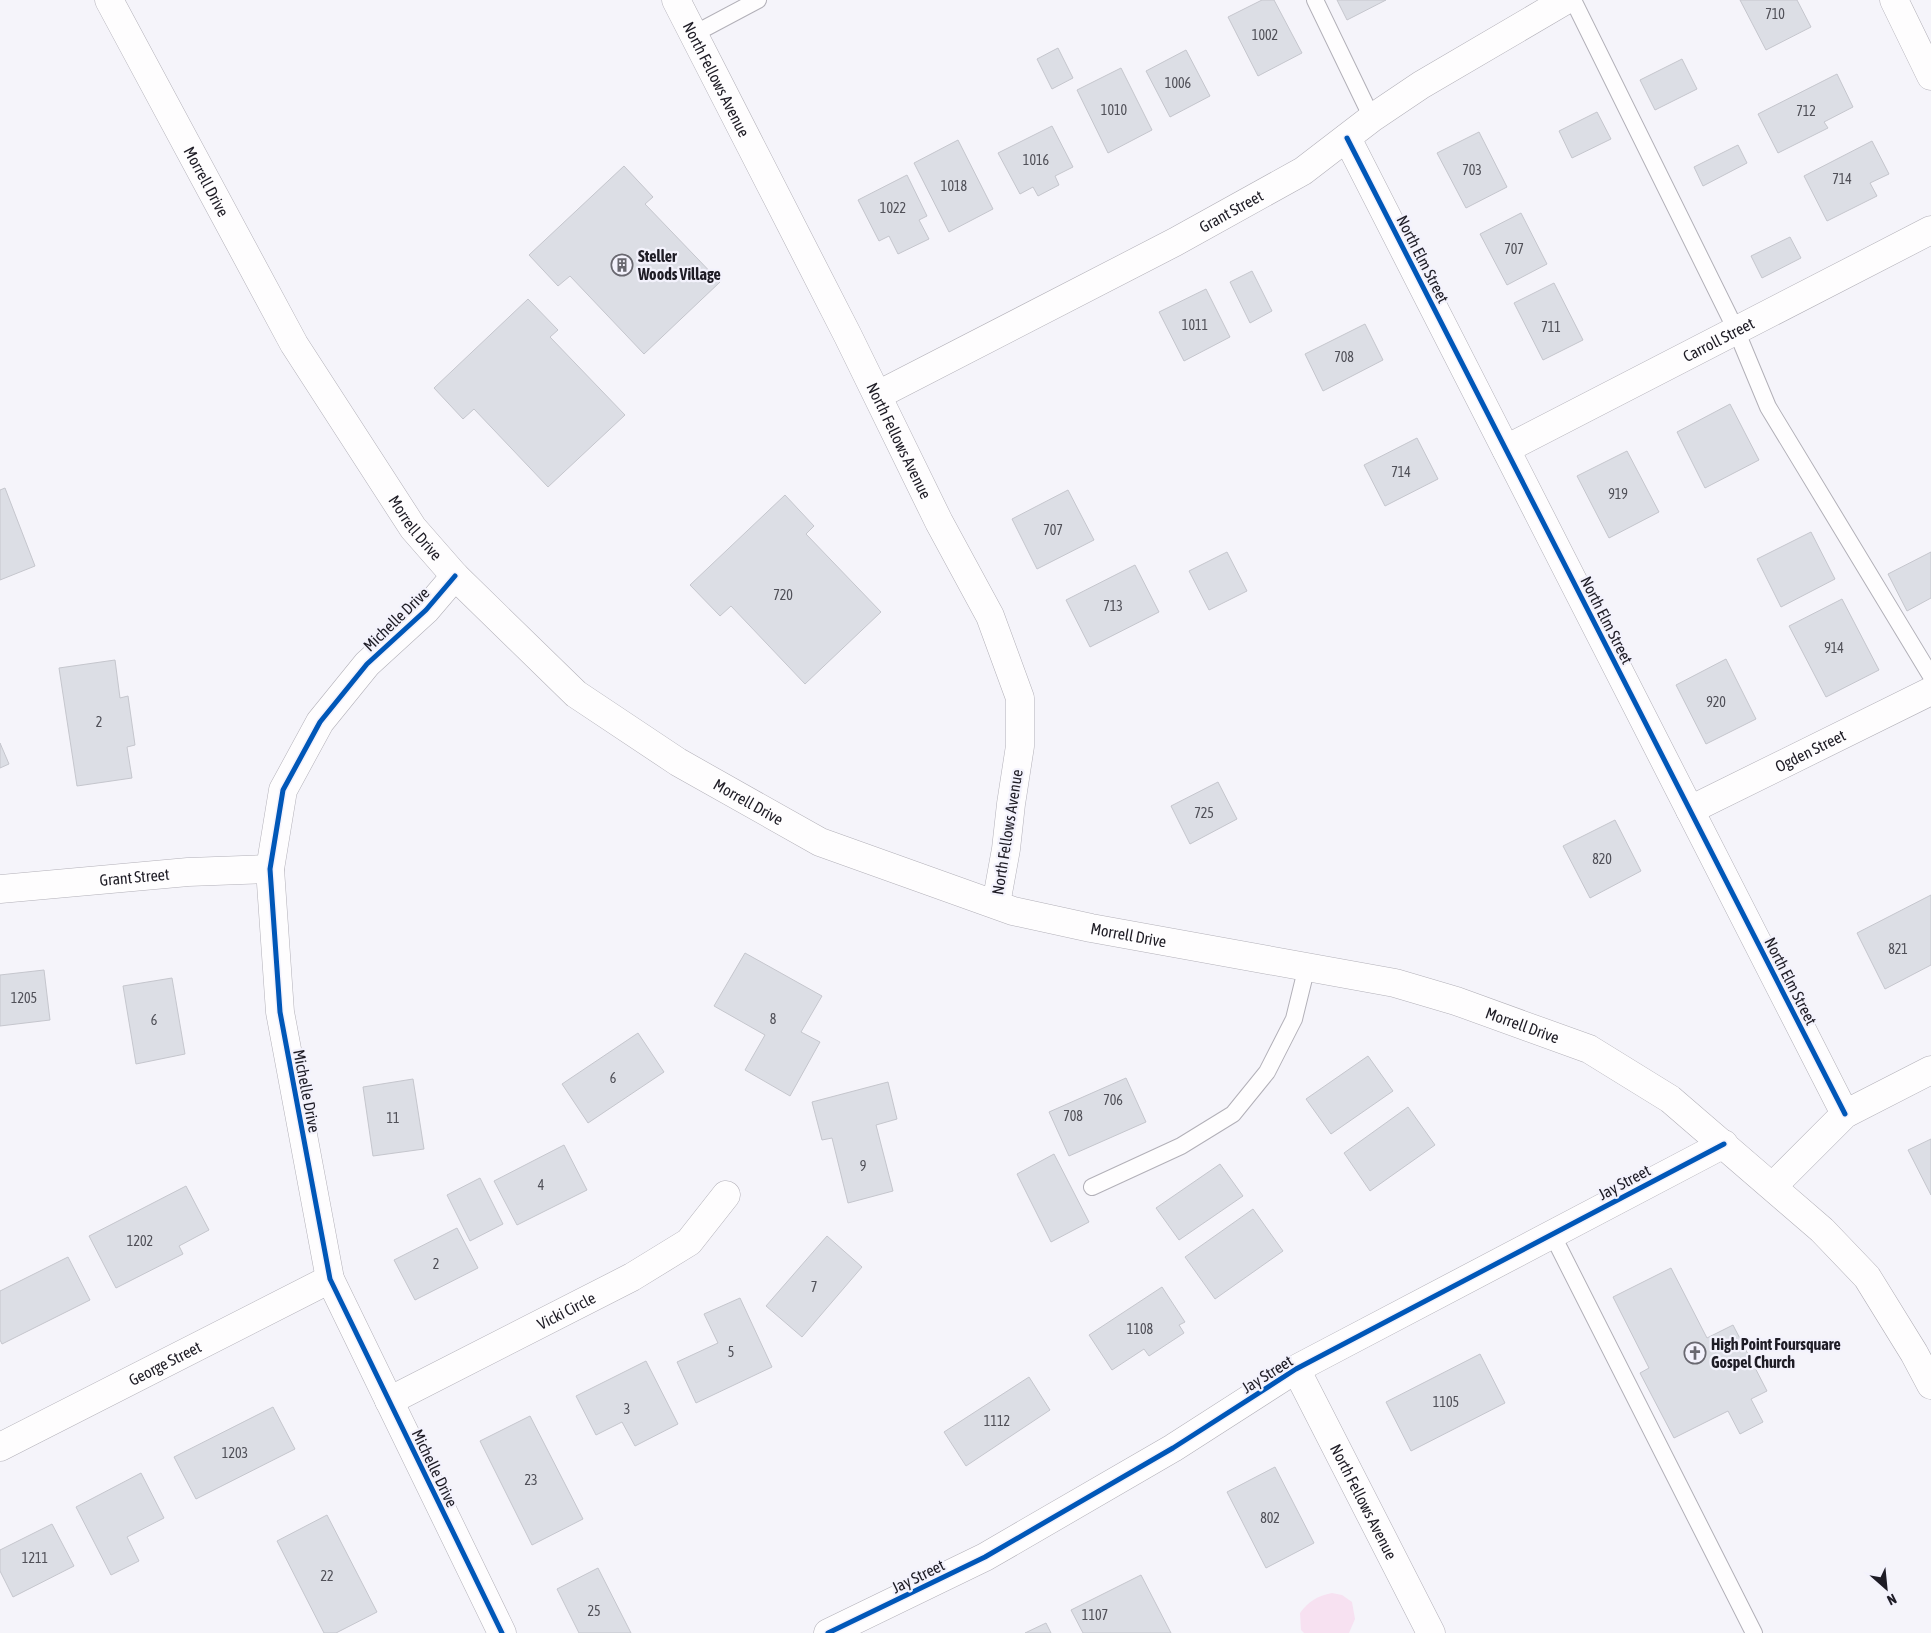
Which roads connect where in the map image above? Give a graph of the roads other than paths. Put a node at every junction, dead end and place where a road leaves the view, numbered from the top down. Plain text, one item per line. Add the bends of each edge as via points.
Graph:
1 (108, 0) edge
2 (676, 0) edge
3 (758, 0) edge
4 (1315, 0) edge
5 (1566, 0) edge
6 (1573, 0) edge
7 (1894, 0) edge
8 (694, 34) junction
9 (1931, 76) edge
10 (1372, 118) junction
11 (1347, 138) junction
12 (1931, 230) edge
13 (1736, 330) junction
14 (878, 395) junction
15 (1506, 449) junction
16 (455, 576) junction
17 (1931, 676) edge
18 (1931, 690) edge
19 (1690, 810) junction
20 (270, 869) junction
21 (0, 889) edge
22 (996, 904) junction
23 (1307, 966) junction
24 (1931, 1070) edge
25 (1845, 1114) junction
26 (1724, 1144) junction
27 (1092, 1186) dead end
28 (1773, 1186) junction
29 (726, 1196) dead end
30 (1552, 1234) junction
31 (330, 1279) junction
32 (1296, 1369) junction
33 (1931, 1385) edge
34 (389, 1401) junction
35 (0, 1447) edge
36 (502, 1633) edge
37 (828, 1633) edge
38 (1431, 1633) edge
39 (1754, 1633) edge

1 - 16 street, Morrell Drive via 294,344 413,528
2 - 8 street, North Fellows Avenue
3 - 8 lane
4 - 10 lane
5 - 10 street, Grant Street via 1421,85
6 - 13 lane
7 - 9 street
8 - 14 street, North Fellows Avenue
10 - 11 street, Grant Street
11 - 14 street, Grant Street via 1303,171 1175,242
11 - 15 street, North Elm Street
12 - 13 street, Carroll Street
13 - 15 street, Carroll Street
13 - 17 lane via 1768,407
14 - 22 street, North Fellows Avenue via 939,522 990,616 1020,698 1020,746
15 - 19 street, North Elm Street
16 - 20 street, Michelle Drive via 426,610 367,664 320,722 283,790
16 - 22 street, Morrell Drive via 576,694 678,762 820,842
18 - 19 street, Ogden Street
19 - 25 street, North Elm Street
20 - 21 street, Grant Street via 188,872
20 - 31 street, Michelle Drive via 280,1012
22 - 23 street, Morrell Drive via 1013,911 1091,928
23 - 26 street, Morrell Drive via 1395,983 1456,1000 1589,1049 1670,1099
23 - 27 lane via 1294,1018 1268,1072 1233,1114 1181,1146
24 - 25 street
25 - 28 street
26 - 28 street
26 - 30 street, Jay Street
28 - 33 street via 1867,1277
29 - 34 street, Vicki Circle via 689,1242 632,1277
30 - 32 street, Jay Street
30 - 39 lane
31 - 34 street, Michelle Drive
31 - 35 street, George Street
32 - 37 street, Jay Street via 1172,1448 985,1557
32 - 38 street, North Fellows Avenue
34 - 36 street, Michelle Drive

